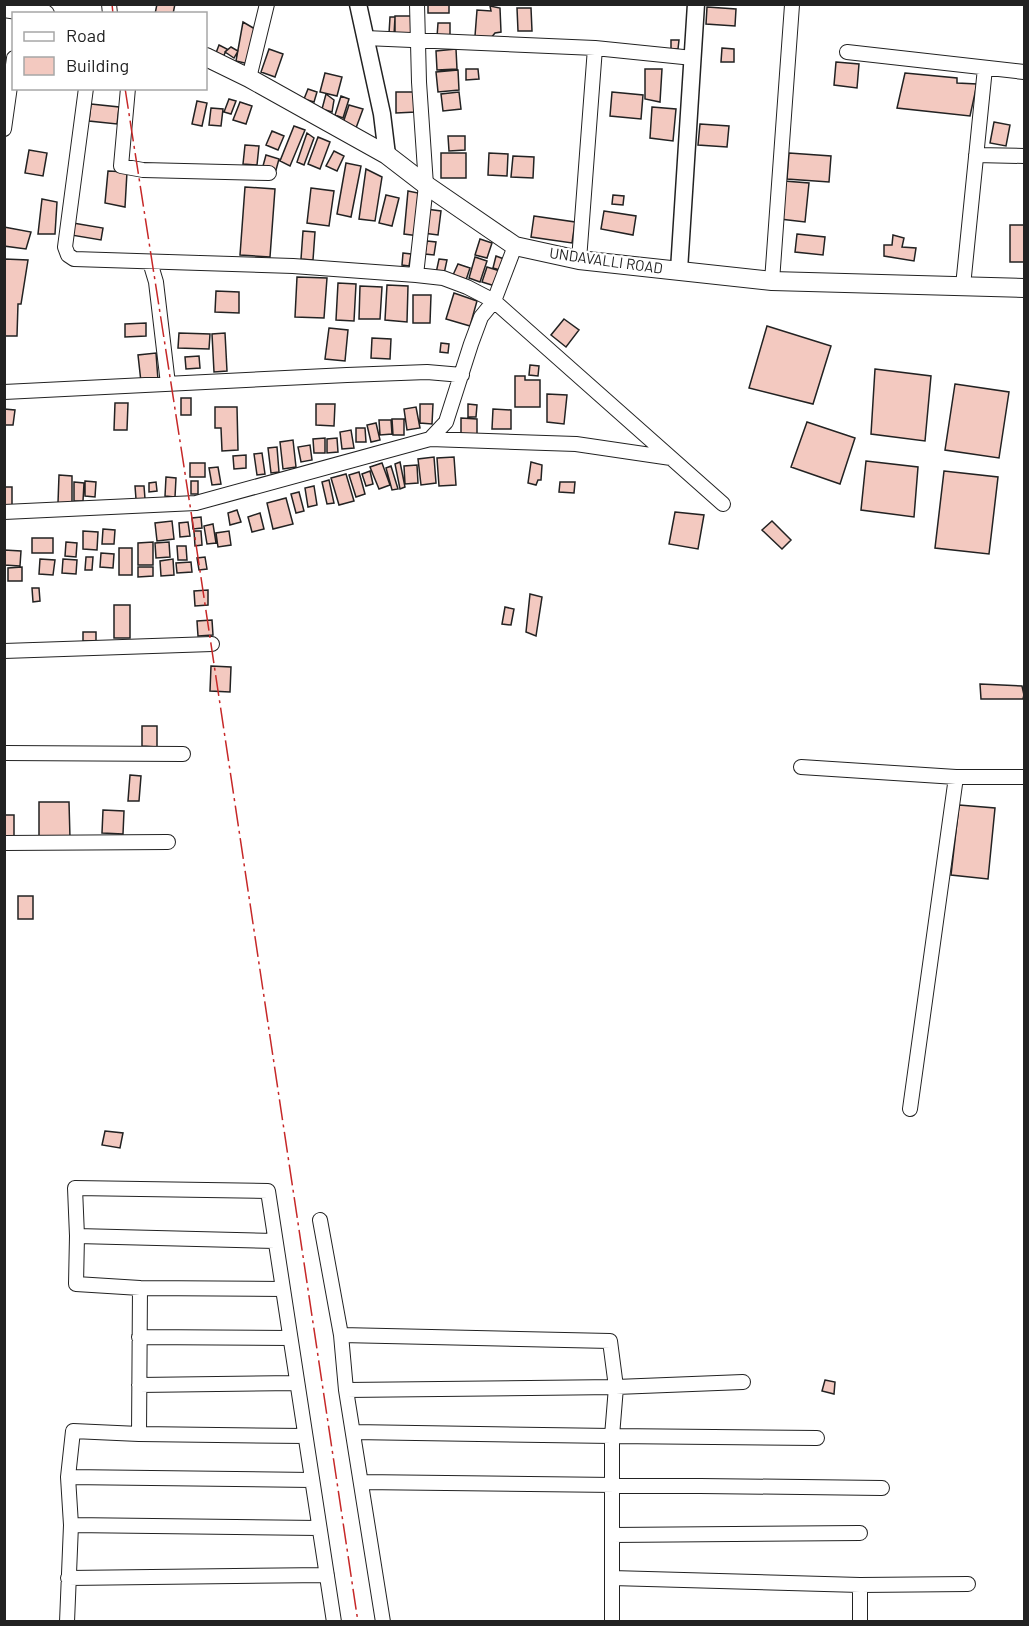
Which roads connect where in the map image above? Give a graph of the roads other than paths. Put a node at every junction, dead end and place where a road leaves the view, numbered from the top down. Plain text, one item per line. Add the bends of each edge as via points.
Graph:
1 (267, 4) edge
2 (358, 4) edge
3 (417, 4) edge
4 (696, 4) edge
5 (792, 5) edge
6 (15, 10) edge
7 (30, 12) edge
8 (365, 38) junction
9 (419, 40) junction
10 (596, 48) junction
11 (847, 52) dead end
12 (207, 57) edge
13 (693, 58) junction
14 (985, 68) junction
15 (12, 72) edge
16 (1024, 72) edge
17 (249, 78) junction
18 (86, 90) edge
19 (128, 90) edge
20 (4, 129) edge
21 (387, 155) junction
22 (976, 155) junction
23 (1024, 156) edge
24 (269, 173) dead end
25 (426, 185) junction
26 (515, 246) junction
27 (579, 260) junction
28 (150, 262) junction
29 (679, 270) junction
30 (416, 275) junction
31 (772, 281) junction
32 (963, 285) junction
33 (1024, 288) edge
34 (494, 301) junction
35 (462, 375) junction
36 (168, 384) junction
37 (4, 392) edge
38 (430, 439) junction
39 (670, 458) junction
40 (723, 504) dead end
41 (4, 512) edge
42 (212, 644) dead end
43 (4, 651) edge
44 (4, 753) edge
45 (183, 754) dead end
46 (801, 767) dead end
47 (956, 777) junction
48 (1024, 777) edge
49 (168, 842) dead end
50 (4, 843) edge
51 (910, 1109) dead end
52 (320, 1220) dead end
53 (77, 1236) junction
54 (275, 1241) junction
55 (140, 1288) junction
56 (283, 1289) junction
57 (341, 1335) junction
58 (139, 1337) junction
59 (290, 1338) junction
60 (742, 1382) dead end
61 (297, 1383) junction
62 (139, 1385) junction
63 (616, 1387) junction
64 (346, 1390) junction
65 (353, 1432) junction
66 (139, 1434) junction
67 (305, 1436) junction
68 (612, 1436) junction
69 (817, 1438) dead end
70 (68, 1477) junction
71 (312, 1480) junction
72 (361, 1482) junction
73 (612, 1485) junction
74 (882, 1488) dead end
75 (71, 1525) junction
76 (319, 1528) junction
77 (860, 1533) dead end
78 (612, 1535) junction
79 (327, 1575) junction
80 (68, 1578) junction
81 (612, 1578) junction
82 (968, 1584) dead end
83 (860, 1585) junction
84 (67, 1622) edge
85 (334, 1622) edge
86 (383, 1622) edge
87 (612, 1622) edge
88 (860, 1622) edge

1 - 17 street
2 - 8 street
3 - 9 street
4 - 13 street
5 - 31 street
6 - 7 main road
8 - 9 street
8 - 21 street
9 - 10 street
9 - 25 street
10 - 13 street
10 - 27 street
11 - 14 street
12 - 17 main road, UNDAVALLI ROAD
13 - 29 street
14 - 16 street
14 - 22 street
15 - 20 street
17 - 21 main road, UNDAVALLI ROAD
18 - 28 street via 66,251 74,259
19 - 24 street via 121,166 142,170
21 - 25 main road, UNDAVALLI ROAD
22 - 23 street
22 - 32 street
25 - 26 main road, UNDAVALLI ROAD
25 - 30 street
26 - 27 main road, UNDAVALLI ROAD
26 - 34 street
27 - 29 main road, UNDAVALLI ROAD
28 - 30 street
28 - 36 street via 156,282
29 - 31 main road, UNDAVALLI ROAD
30 - 34 street via 443,279
31 - 32 main road, UNDAVALLI ROAD
32 - 33 main road, UNDAVALLI ROAD
34 - 35 street via 482,317
34 - 39 street
35 - 36 street via 415,372
35 - 38 street via 446,422
36 - 37 street
38 - 39 street via 576,444
38 - 41 street via 196,503
39 - 40 street
42 - 43 street
44 - 45 street
46 - 47 street
47 - 48 street
47 - 51 street
49 - 50 street
52 - 57 street
53 - 54 street
53 - 54 street via 75,1188 268,1191
53 - 55 street via 76,1284
54 - 56 street
55 - 56 street
55 - 58 street
56 - 59 street
57 - 63 street via 610,1341
57 - 64 street
58 - 59 street
58 - 62 street
59 - 61 street
60 - 63 street
61 - 62 street
61 - 67 street
62 - 66 street
63 - 64 street
63 - 68 street
64 - 65 street
65 - 68 street
65 - 72 street
66 - 67 street
66 - 70 street via 73,1431
67 - 71 street
68 - 69 street
68 - 73 street
70 - 71 street
70 - 75 street
71 - 76 street
72 - 73 street
72 - 86 street
73 - 74 street
73 - 78 street
75 - 76 street
75 - 80 street
76 - 79 street
77 - 78 street
78 - 81 street
79 - 80 street
79 - 85 street
80 - 84 street
81 - 83 street
81 - 87 street
82 - 83 street
83 - 88 street

